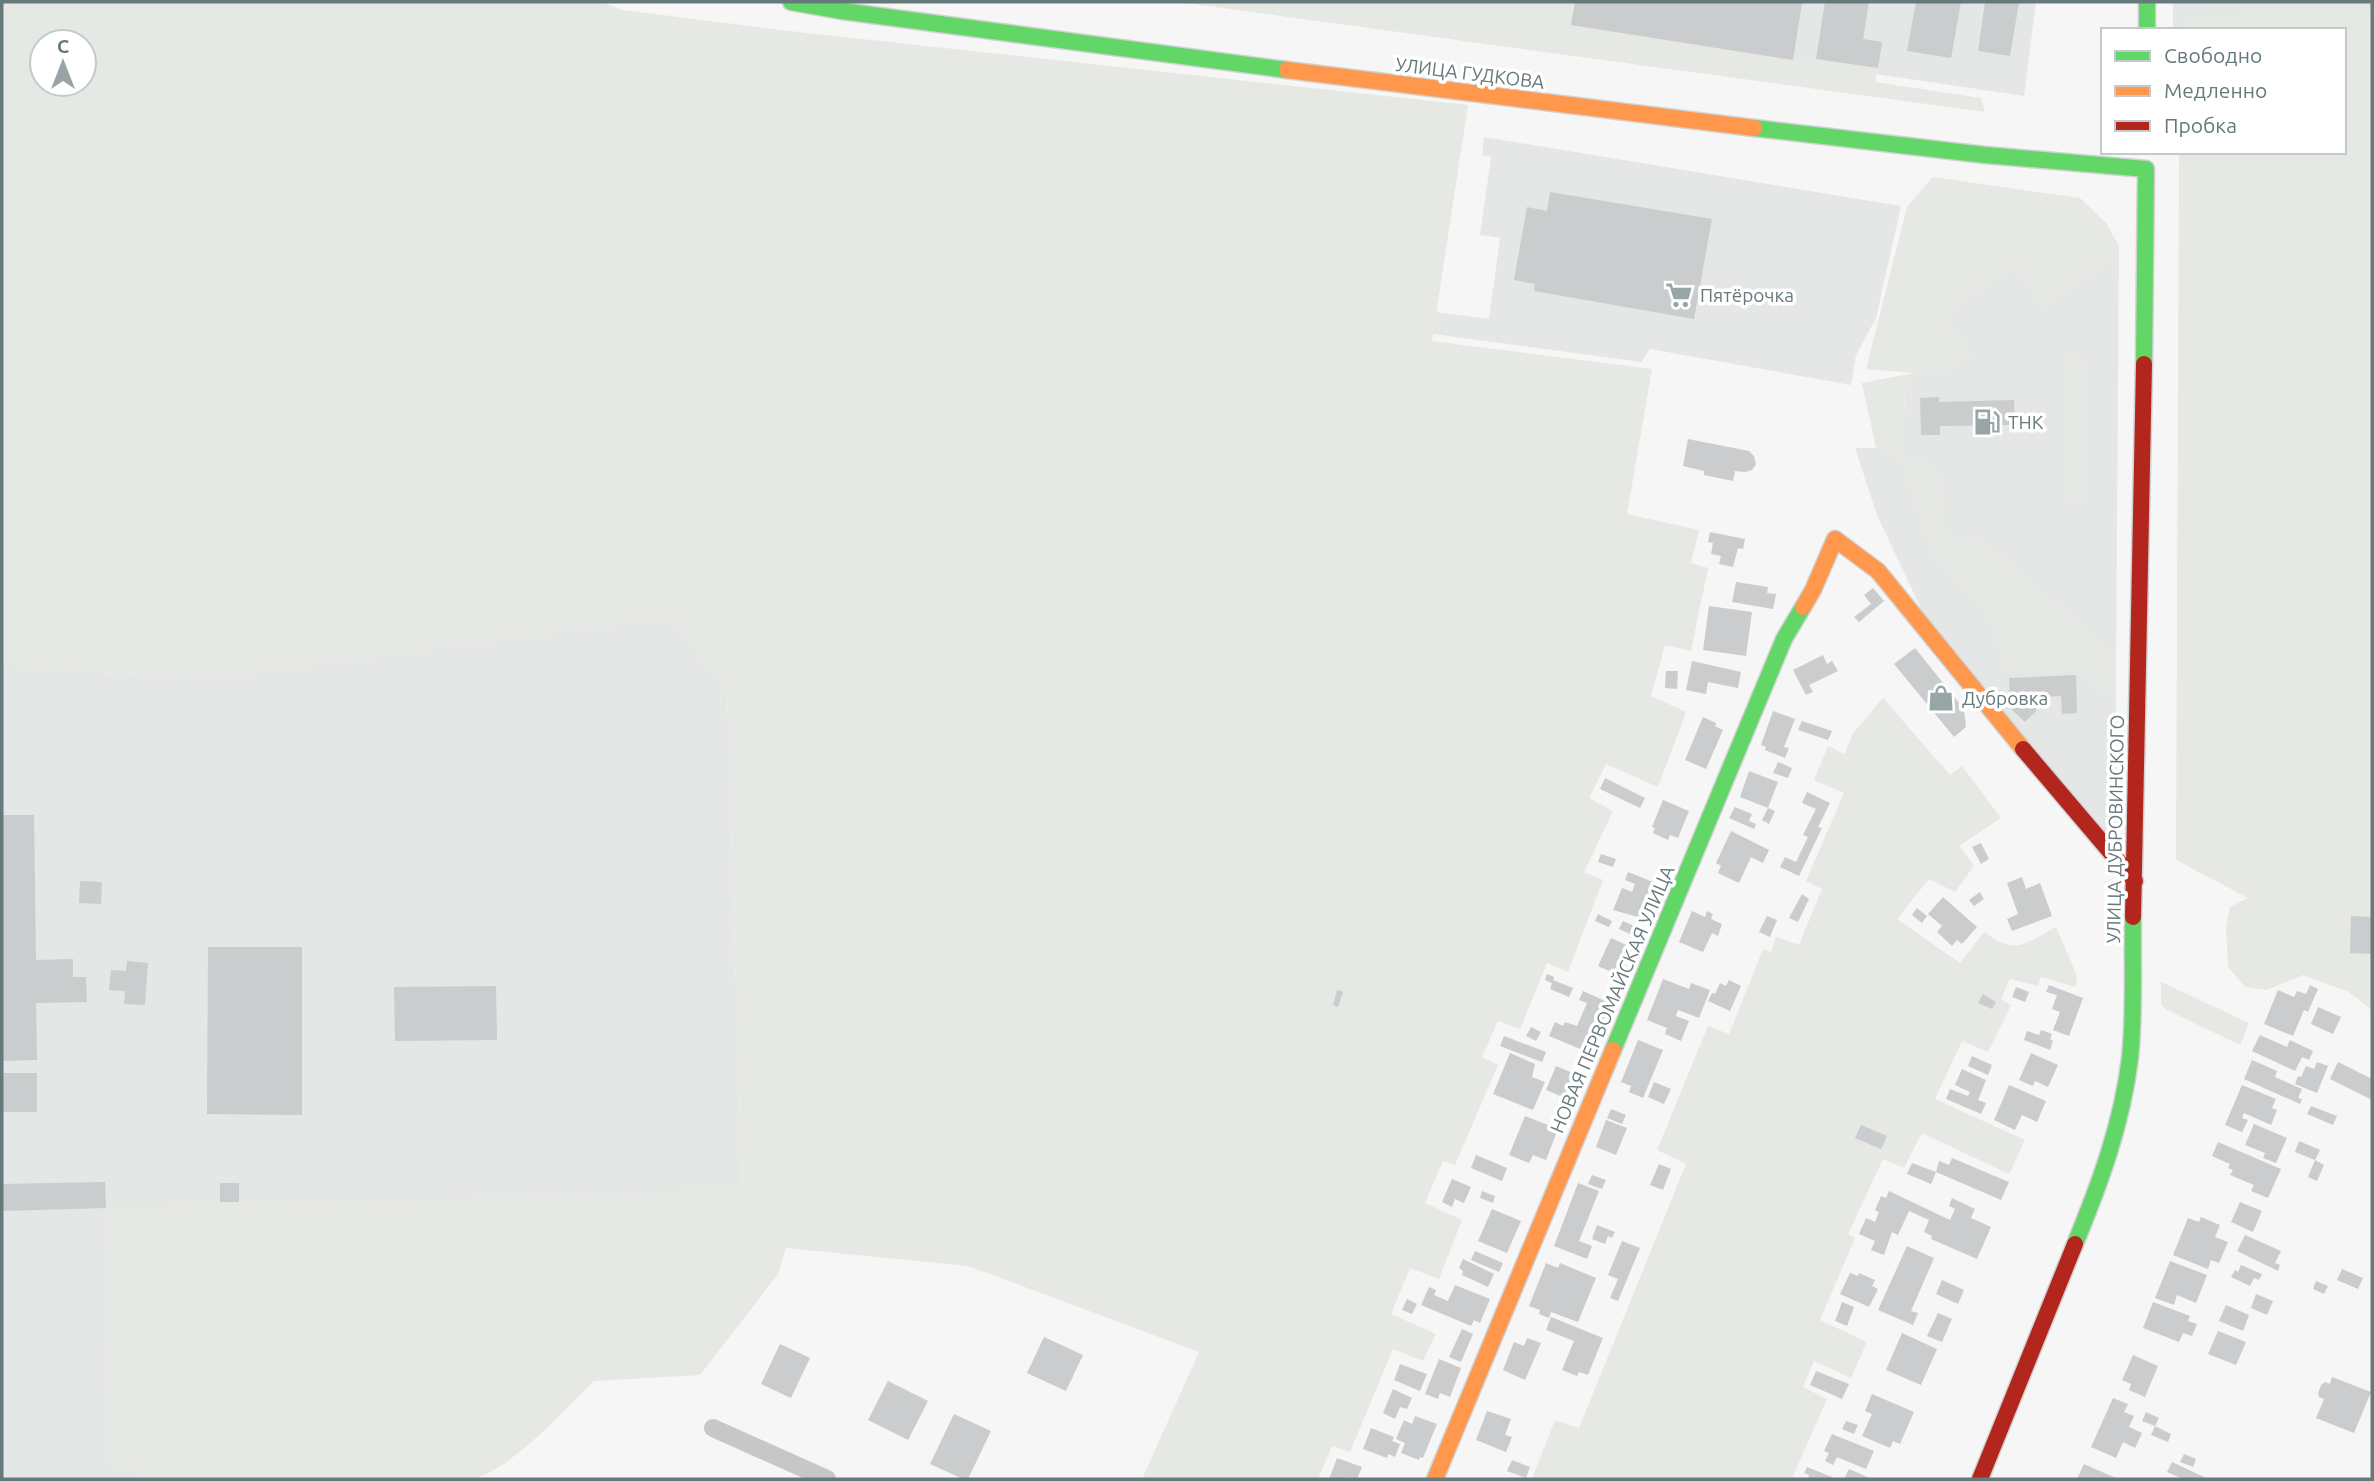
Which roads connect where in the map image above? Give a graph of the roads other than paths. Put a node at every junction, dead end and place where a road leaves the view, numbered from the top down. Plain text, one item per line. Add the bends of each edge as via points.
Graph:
1 (791, 2) edge
2 (2147, 2) edge
3 (2147, 28) edge
4 (2146, 160) edge
5 (2136, 881) junction
6 (713, 1428) dead end
7 (827, 1479) edge
8 (1435, 1479) edge
9 (1980, 1479) edge

1 - 4 main road, УЛИЦА ГУДКОВА via 1540,103 2009,157
2 - 3 main road
4 - 5 main road, УЛИЦА ДУБРОВИНСКОГО
5 - 8 main road, НОВАЯ ПЕРВОМАЙСКАЯ УЛИЦА via 1878,571 1835,539 1813,590 1784,639
5 - 9 main road, УЛИЦА ДУБРОВИНСКОГО via 2130,1056 2121,1113 2105,1171
6 - 7 street

